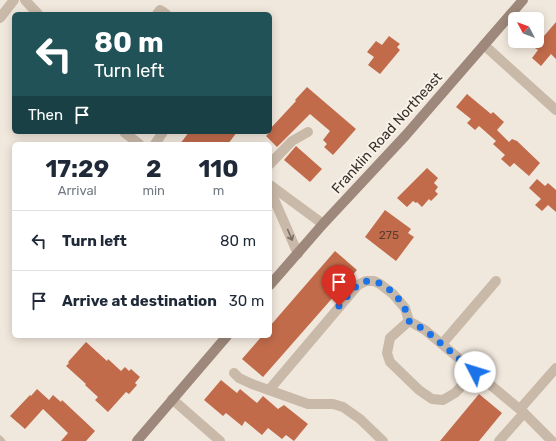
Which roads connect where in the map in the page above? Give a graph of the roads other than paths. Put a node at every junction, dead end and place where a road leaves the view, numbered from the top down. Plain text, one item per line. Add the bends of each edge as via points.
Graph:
1 (14, 0) edge
2 (25, 0) edge
3 (523, 0) edge
4 (36, 12) edge
5 (0, 18) edge
6 (484, 45) junction
7 (556, 110) edge
8 (308, 132) dead end
9 (126, 134) edge
10 (136, 142) edge
11 (272, 162) edge
12 (272, 186) edge
13 (272, 194) edge
14 (295, 203) junction
15 (282, 216) junction
16 (323, 224) junction
17 (298, 254) junction
18 (496, 281) dead end
19 (272, 283) edge
20 (409, 321) junction
21 (225, 338) edge
22 (442, 344) junction
23 (556, 368) edge
24 (475, 372) junction
25 (234, 373) dead end
26 (269, 390) junction
27 (172, 399) junction
28 (522, 411) junction
29 (0, 438) edge
30 (3, 441) edge
31 (137, 441) edge
32 (220, 441) edge
33 (383, 441) edge
34 (499, 441) edge
35 (552, 441) edge

1 - 5 street
2 - 4 street
3 - 6 street, Franklin Road Northeast
6 - 7 street
6 - 16 street, Franklin Road Northeast via 406,136
8 - 11 street via 292,141
9 - 10 street
12 - 14 street
13 - 15 street
14 - 15 street
14 - 16 street
15 -> 17 street
16 - 17 street, Franklin Road Northeast
17 - 19 street, Franklin Road Northeast
18 - 22 street
20 - 22 street
20 - 24 street via 390,338 387,353 390,362 418,390 432,399 444,400 455,393
20 - 26 street via 394,294 374,281 366,281 358,285
21 - 27 street
22 - 24 street
23 - 28 street
24 - 28 street
25 - 26 street via 239,378
26 - 33 street via 308,404 334,404 343,407
27 - 31 street
27 - 32 street
28 - 34 street
28 - 35 street
29 - 30 lane

